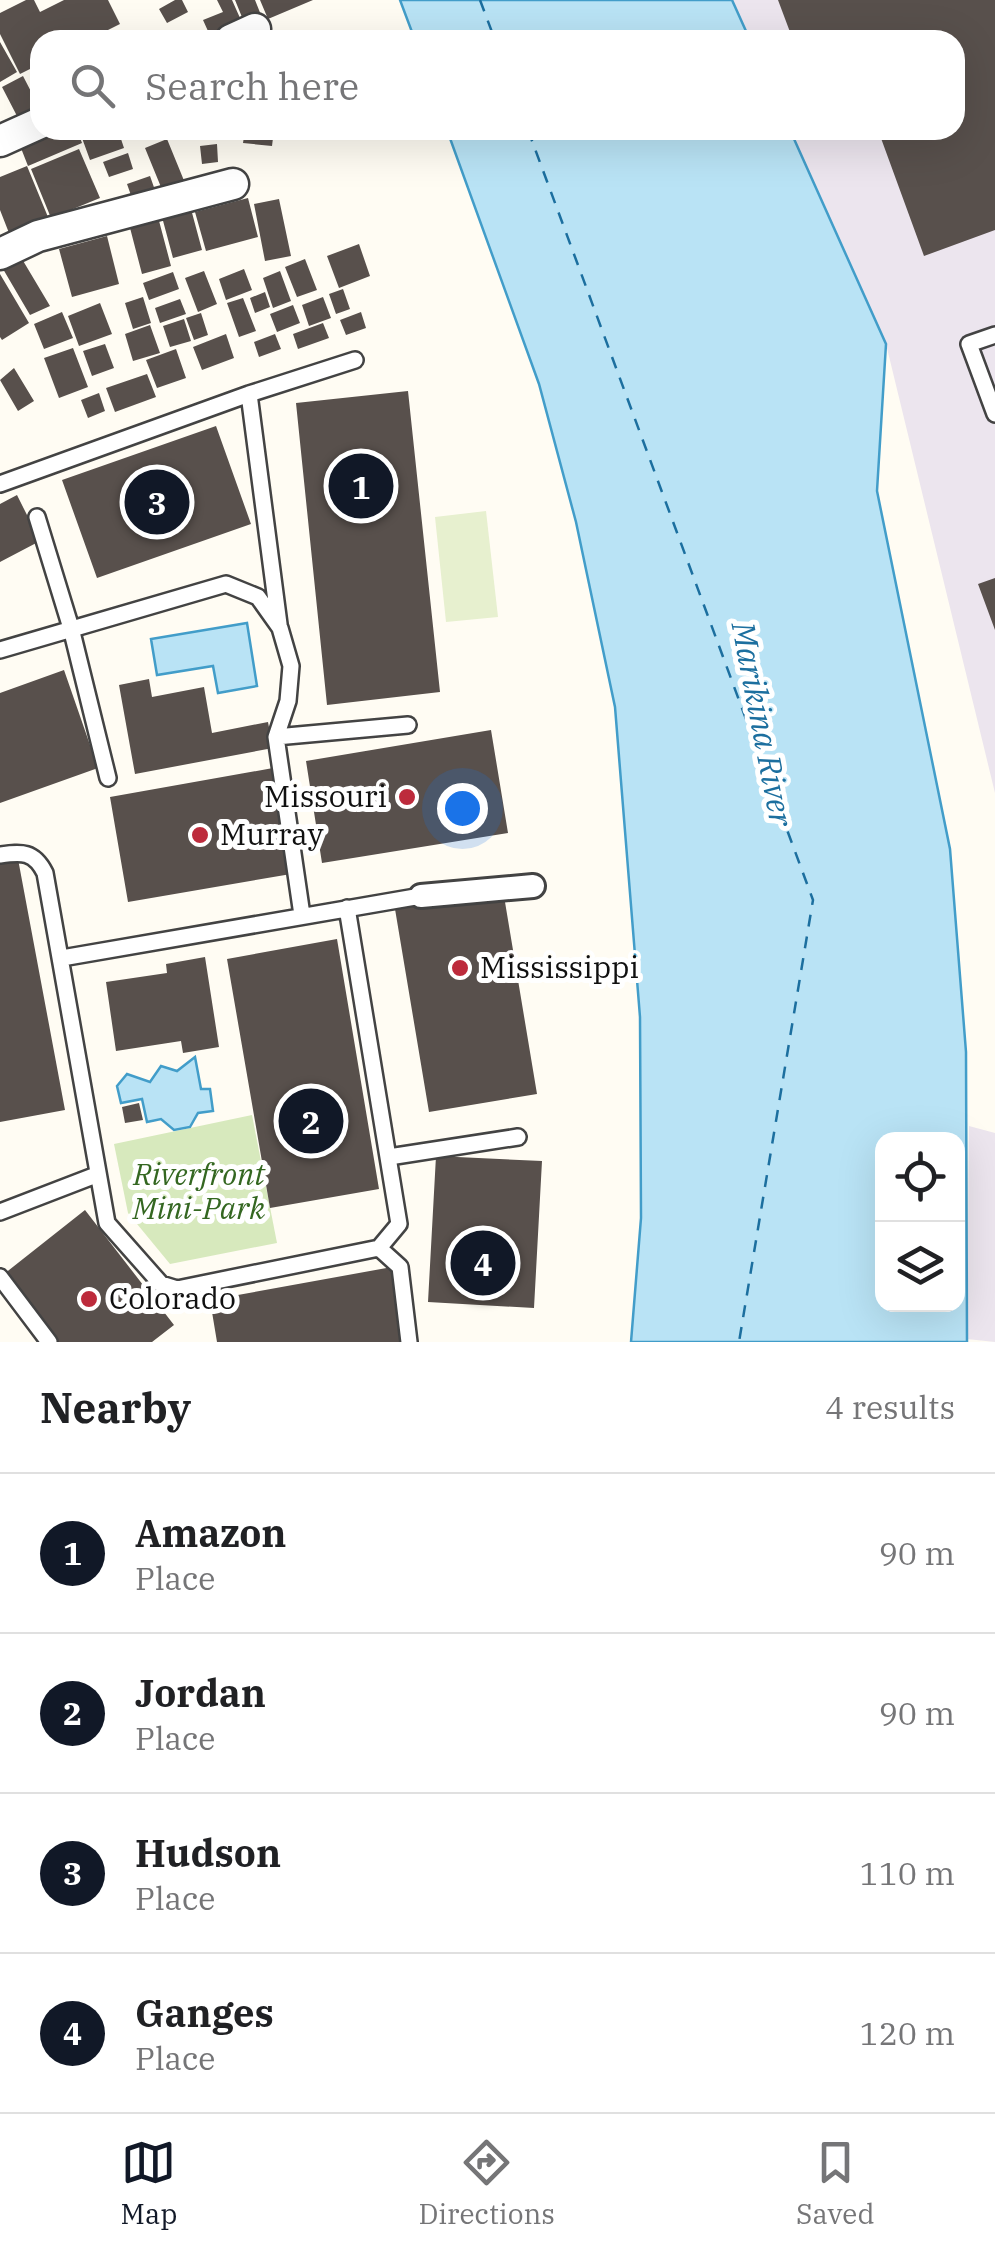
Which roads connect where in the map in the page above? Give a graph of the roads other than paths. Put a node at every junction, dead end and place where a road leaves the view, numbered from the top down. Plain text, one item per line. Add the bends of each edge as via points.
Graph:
1 (30, 128) edge
2 (0, 141) edge
3 (233, 184) dead end
4 (4, 240) edge
5 (995, 335) edge
6 (355, 360) dead end
7 (248, 394) junction
8 (995, 414) edge
9 (0, 484) edge
10 (37, 517) dead end
11 (72, 628) junction
12 (280, 628) junction
13 (0, 650) edge
14 (408, 726) dead end
15 (276, 736) junction
16 (108, 778) dead end
17 (0, 856) edge
18 (533, 886) dead end
19 (420, 896) joint
20 (347, 908) junction
21 (302, 915) junction
22 (62, 958) junction
23 (518, 1137) dead end
24 (389, 1157) junction
25 (96, 1175) junction
26 (0, 1212) edge
27 (379, 1248) junction
28 (0, 1277) edge
29 (50, 1342) edge
30 (409, 1342) edge

1 - 2 street
3 - 4 street
5 - 8 lane via 969,344
6 - 7 lane
7 - 9 lane
7 - 12 lane
10 - 11 lane
11 - 12 lane via 226,584 258,597
11 - 13 lane
11 - 16 lane
12 - 15 lane via 291,666
14 - 15 lane
15 - 21 lane
17 - 22 lane via 23,852 38,859
18 - 19 street
19 - 20 lane
20 - 21 lane
20 - 24 lane
21 - 22 lane
22 - 25 lane
23 - 24 lane
24 - 27 lane via 400,1224
25 - 26 lane
25 - 27 lane via 107,1224 161,1284 177,1289
27 - 30 lane via 400,1268
28 - 29 lane

